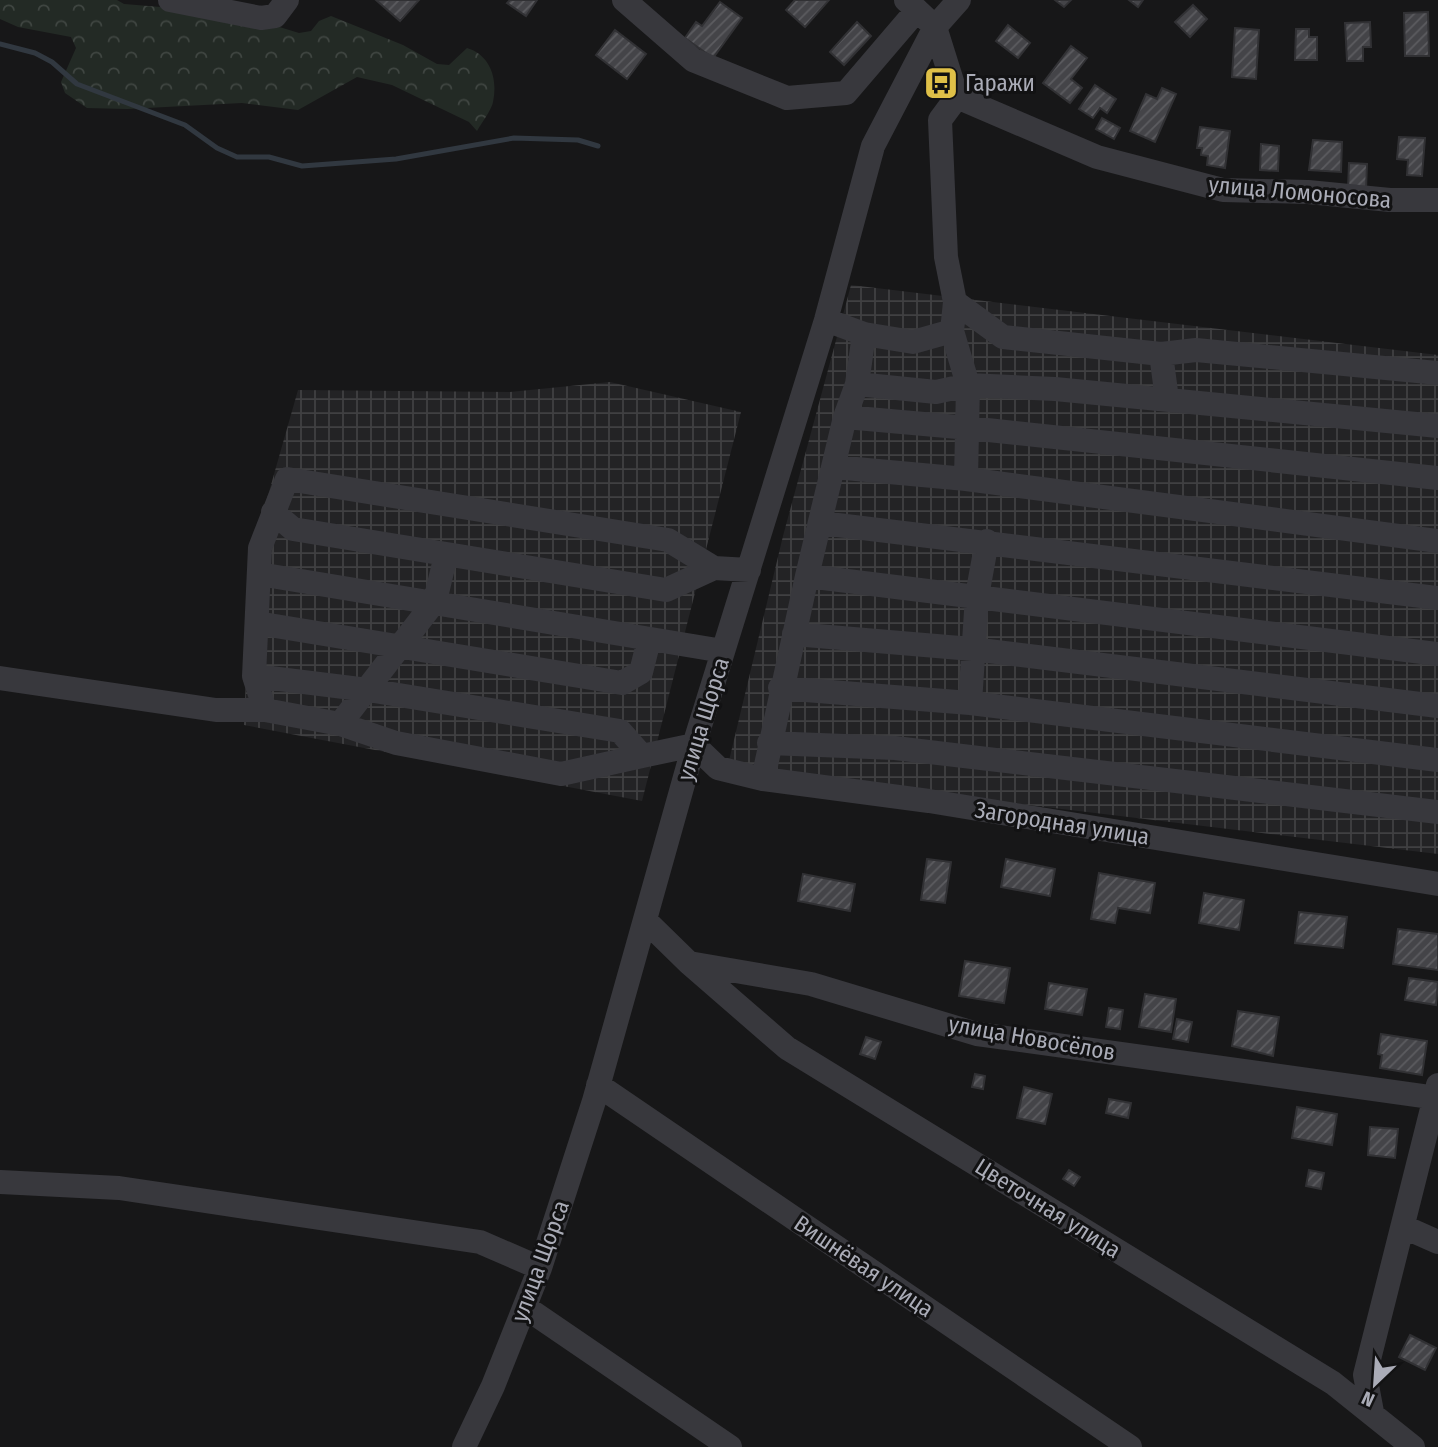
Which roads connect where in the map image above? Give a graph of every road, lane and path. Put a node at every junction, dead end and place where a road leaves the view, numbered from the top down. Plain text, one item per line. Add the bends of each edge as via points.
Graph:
1 (170, 0) edge
2 (287, 0) edge
3 (624, 0) edge
4 (959, 0) edge
5 (912, 5) edge
6 (935, 27) junction
7 (957, 97) junction
8 (1438, 201) edge
9 (955, 302) junction
10 (825, 320) junction
11 (951, 331) junction
12 (864, 334) junction
13 (1161, 354) junction
14 (1438, 373) edge
15 (857, 384) junction
16 (968, 385) junction
17 (1167, 399) junction
18 (845, 417) junction
19 (1438, 426) edge
20 (969, 428) junction
21 (834, 467) junction
22 (1438, 478) edge
23 (966, 479) junction
24 (274, 512) junction
25 (821, 523) junction
26 (987, 541) junction
27 (1438, 541) edge
28 (446, 555) junction
29 (714, 568) junction
30 (749, 570) junction
31 (259, 574) junction
32 (807, 576) junction
33 (977, 596) junction
34 (1438, 598) edge
35 (435, 601) junction
36 (257, 623) junction
37 (794, 634) junction
38 (649, 640) junction
39 (403, 646) junction
40 (972, 649) junction
41 (723, 651) junction
42 (1438, 654) edge
43 (254, 676) junction
44 (0, 678) edge
45 (780, 688) junction
46 (368, 690) junction
47 (970, 703) junction
48 (1438, 706) edge
49 (265, 710) junction
50 (340, 724) junction
51 (769, 743) junction
52 (694, 745) junction
53 (642, 756) junction
54 (1438, 761) edge
55 (763, 779) junction
56 (1438, 812) edge
57 (1438, 884) edge
58 (646, 921) junction
59 (690, 963) junction
60 (598, 1086) junction
61 (1437, 1093) edge
62 (0, 1182) edge
63 (1404, 1227) junction
64 (1438, 1242) edge
65 (540, 1268) junction
66 (525, 1307) junction
67 (1365, 1375) junction
68 (1333, 1383) junction
69 (1372, 1412) junction
70 (464, 1447) edge
71 (730, 1447) edge
72 (1130, 1447) edge
73 (1413, 1447) edge

1 - 2 street via 261,18 275,16
3 - 5 street via 693,60 787,98 846,93
4 - 6 street, улица Щорса
5 - 6 street
6 - 7 street
6 - 10 street, улица Щорса via 873,146
7 - 8 street, улица Ломоносова via 1097,157 1223,190
7 - 9 street via 940,120 946,257
9 - 11 street
9 - 13 street via 1003,337
10 - 12 street
10 - 30 street, улица Щорса
11 - 12 street via 913,342
11 - 16 street
12 - 15 street
13 - 14 street via 1196,350
13 - 17 street
15 - 16 street via 936,392
15 - 18 street
16 - 17 street
16 - 20 street
17 - 19 street
18 - 20 street
18 - 21 street
20 - 22 street
20 - 23 street
21 - 23 street
21 - 25 street
23 - 27 street
24 - 28 street via 293,529
24 - 29 street via 288,479 668,540
24 - 31 street via 260,548
25 - 26 street
25 - 32 street
26 - 33 street
26 - 34 street
28 - 29 street via 666,590
28 - 35 street
29 - 30 street
30 - 41 street, улица Щорса
31 - 35 street
31 - 36 street
32 - 33 street
32 - 37 street
33 - 40 street
33 - 42 street
35 - 38 street
35 - 39 street
36 - 39 street
36 - 43 street
37 - 40 street
37 - 45 street
38 - 39 street via 641,672 622,683
38 - 41 street
39 - 46 street
40 - 47 street
40 - 48 street
41 - 52 street, улица Щорса
43 - 46 street
43 - 49 street
44 - 49 street via 216,710
45 - 47 street
45 - 51 street
46 - 50 street
46 - 53 street via 620,731
47 - 54 street
49 - 50 street
50 - 53 street via 396,743 561,774
51 - 55 street
51 - 56 street via 895,748
52 - 53 street
52 - 55 street, Загородная улица via 718,768
52 - 58 street, улица Щорса
55 - 57 street, Загородная улица
58 - 59 street
58 - 60 street, улица Щорса
59 - 61 street, улица Новосёлов via 811,984 977,1034
59 - 68 street, Цветочная улица via 787,1048
60 - 65 street, улица Щорса
60 - 72 street, Вишнёвая улица
61 - 63 street
62 - 65 street via 119,1188 480,1242
63 - 64 street
63 - 67 street
65 - 66 street, улица Щорса
66 - 70 street, улица Щорса
66 - 71 street
67 - 68 street
67 - 69 street
68 - 69 street, Цветочная улица
69 - 73 street, Цветочная улица

